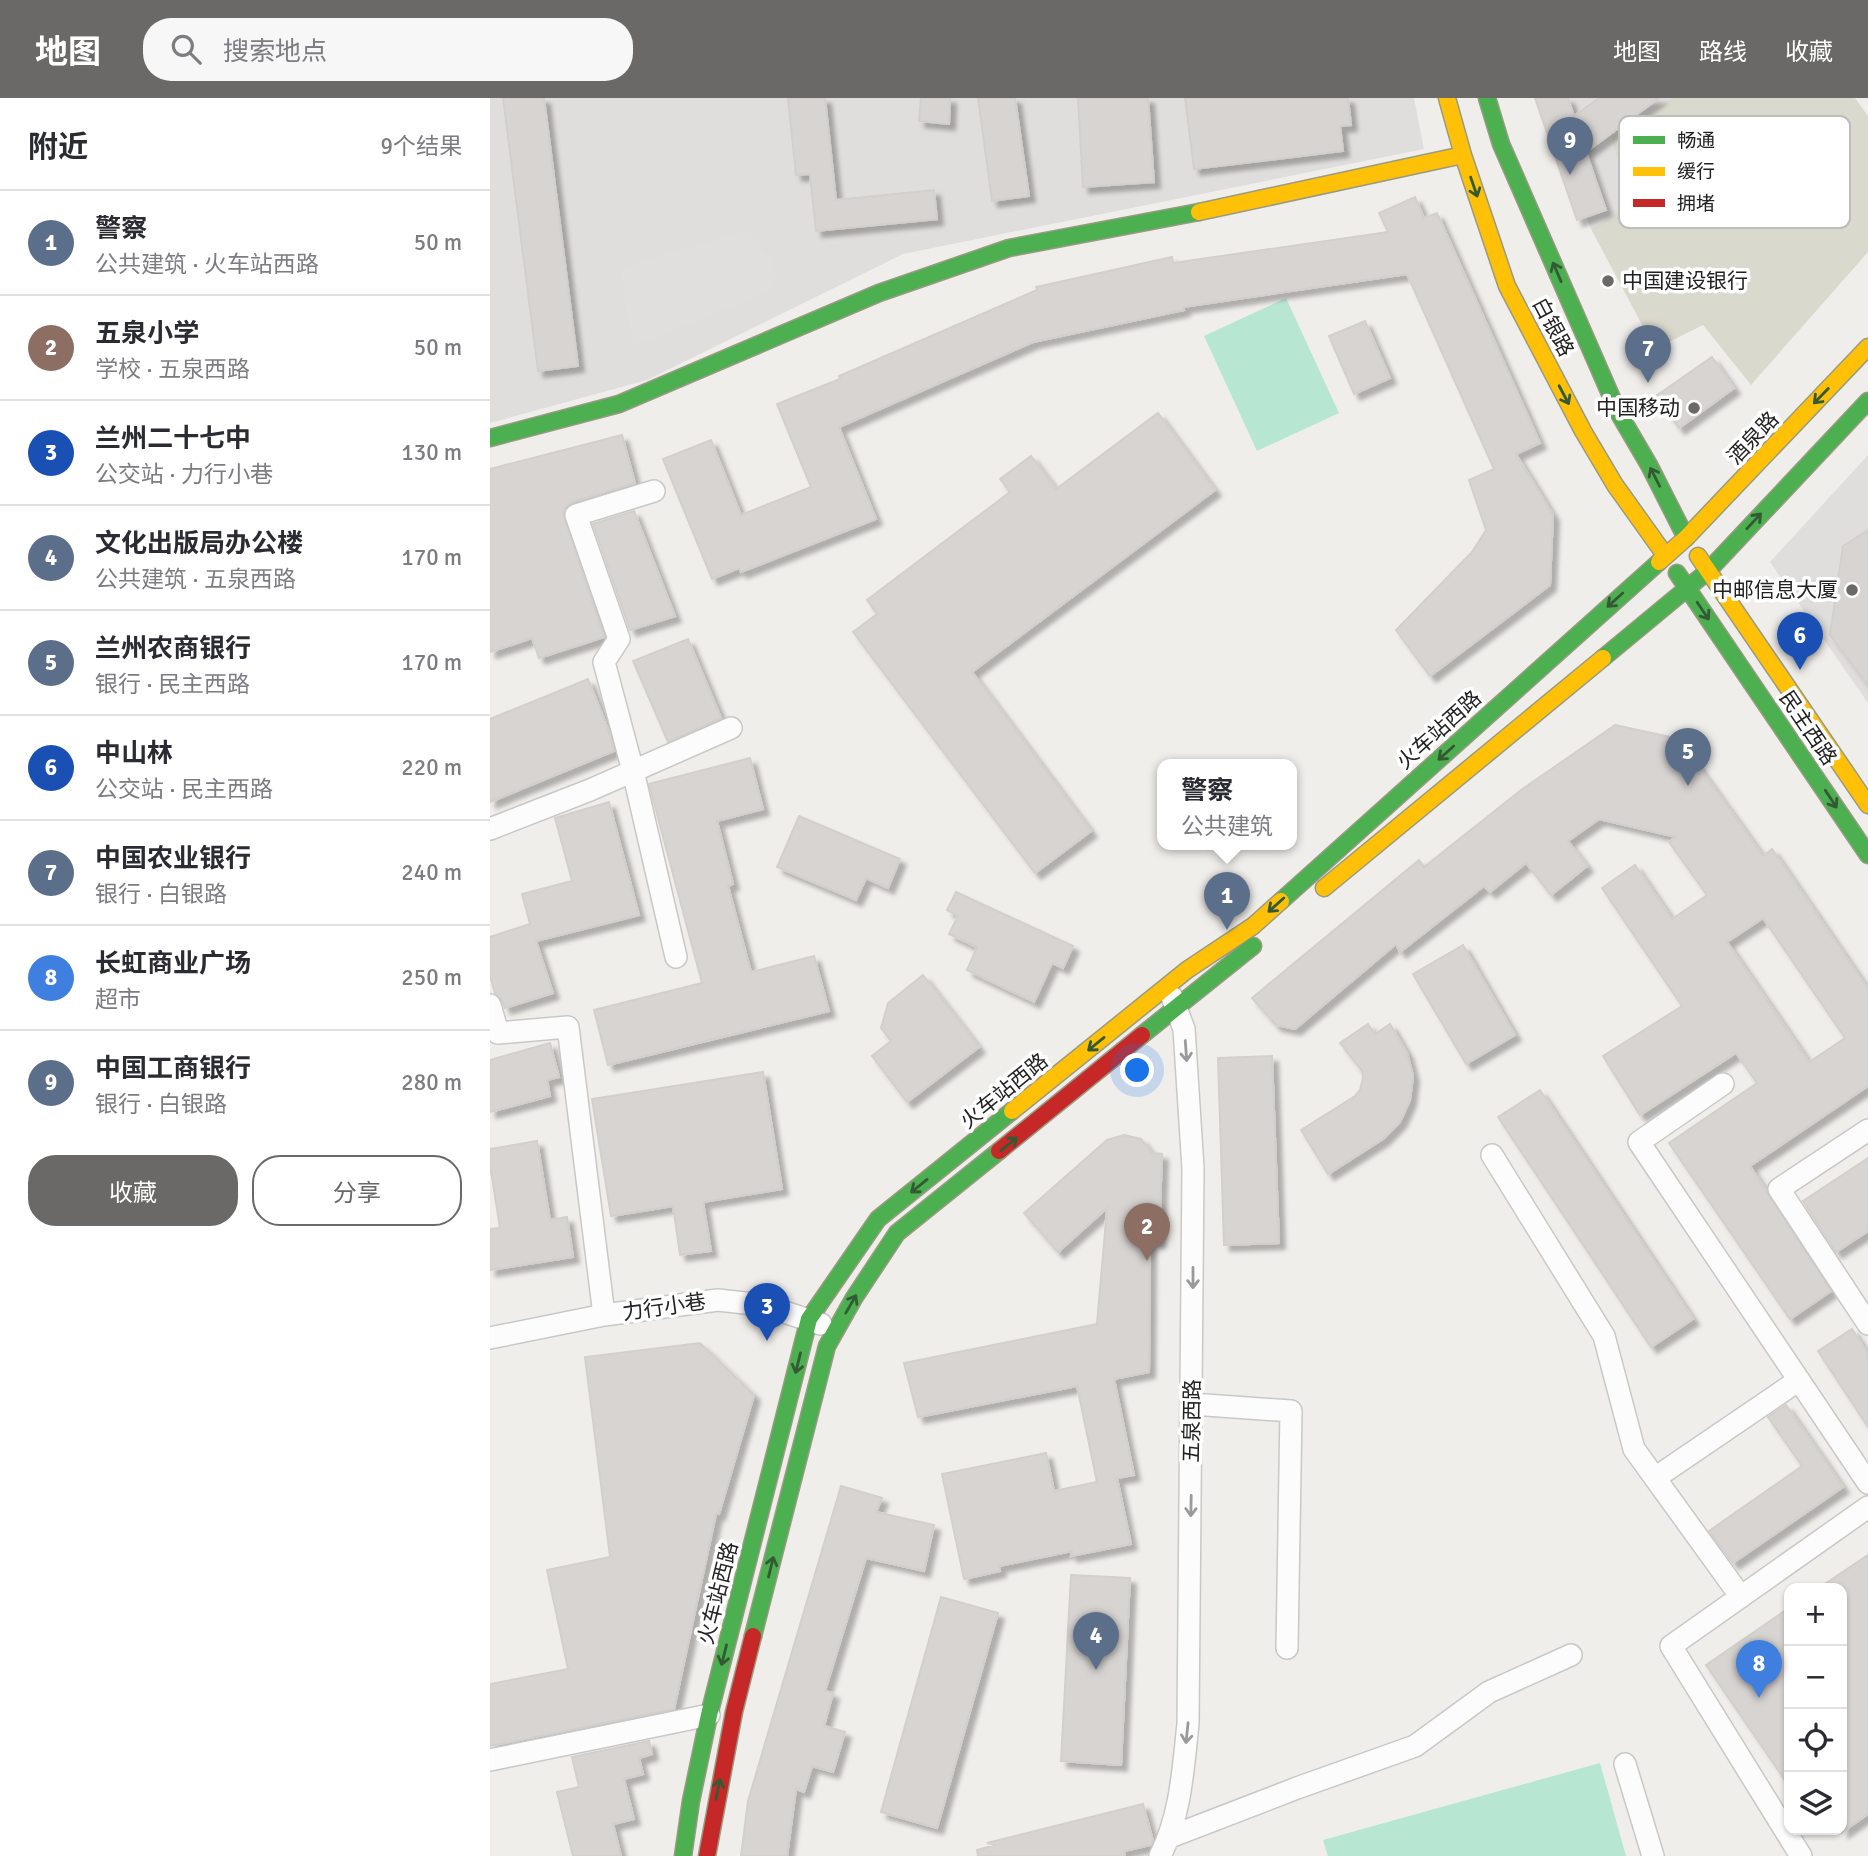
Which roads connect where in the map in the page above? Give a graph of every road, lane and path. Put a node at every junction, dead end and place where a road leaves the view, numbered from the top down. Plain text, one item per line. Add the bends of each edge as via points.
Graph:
1 (1447, 98) edge
2 (1487, 98) edge
3 (1463, 155) junction
4 (1868, 347) edge
5 (1868, 401) edge
6 (490, 438) edge
7 (654, 491) dead end
8 (1686, 538) junction
9 (1665, 555) junction
10 (1708, 571) junction
11 (1688, 588) junction
12 (732, 728) dead end
13 (634, 771) junction
14 (1868, 806) edge
15 (490, 829) edge
16 (1868, 855) edge
17 (1316, 894) dead end
18 (1273, 930) dead end
19 (676, 957) dead end
20 (1168, 986) junction
21 (490, 1005) edge
22 (1177, 1010) junction
23 (1723, 1084) dead end
24 (1868, 1130) edge
25 (1492, 1155) dead end
26 (604, 1315) junction
27 (809, 1319) junction
28 (1868, 1324) edge
29 (835, 1331) junction
30 (490, 1338) edge
31 (1799, 1380) junction
32 (1192, 1404) junction
33 (1655, 1478) junction
34 (1868, 1483) edge
35 (1868, 1507) edge
36 (1741, 1597) junction
37 (1287, 1648) dead end
38 (1571, 1655) dead end
39 (709, 1715) junction
40 (490, 1760) edge
41 (1625, 1764) dead end
42 (1170, 1837) junction
43 (683, 1856) edge
44 (707, 1856) edge
45 (1160, 1856) edge
46 (1653, 1856) edge
47 (1801, 1856) edge

1 - 3 main road, 白银路
8 -> 2 main road, 白银路 via 1618,412 1501,144
3 - 6 main road via 1009,248 879,293 618,404
3 -> 9 main road, 白银路 via 1507,286 1583,431
4 -> 8 main road, 酒泉路
10 -> 5 main road
7 - 13 street via 576,515 619,639 604,662
8 - 9 main road, 酒泉路
8 - 10 main road, 民主西路
9 - 11 main road, 民主西路
9 -> 20 main road, 火车站西路 via 1253,926
10 - 11 main road
10 - 14 main road, 民主西路
11 -> 16 main road, 民主西路
11 - 17 main road
12 - 13 street
13 - 15 street
13 - 19 street
18 - 22 main road
20 - 22 street, 五泉西路
20 -> 27 main road, 火车站西路 via 877,1219
21 - 26 street via 498,1034 568,1027
29 -> 22 main road via 897,1234
22 -> 32 street, 五泉西路 via 1184,1029 1193,1168
23 - 31 street via 1639,1142
24 - 28 street via 1779,1189
25 - 33 street via 1604,1336 1634,1449
26 - 27 street, 力行小巷 via 718,1300 763,1305
26 - 30 street, 力行小巷
27 - 29 street, 力行小巷
27 -> 39 main road, 火车站西路
44 -> 29 main road via 734,1712 827,1346
31 - 33 street
31 - 34 street
32 - 37 street via 1292,1411
32 -> 42 street, 五泉西路 via 1188,1724 1180,1799
33 - 36 street
35 - 36 street
36 - 47 street via 1671,1646
38 - 42 street via 1489,1692 1415,1746
39 - 40 street
39 - 43 main road, 火车站西路
41 - 46 street
42 - 45 street, 五泉西路

